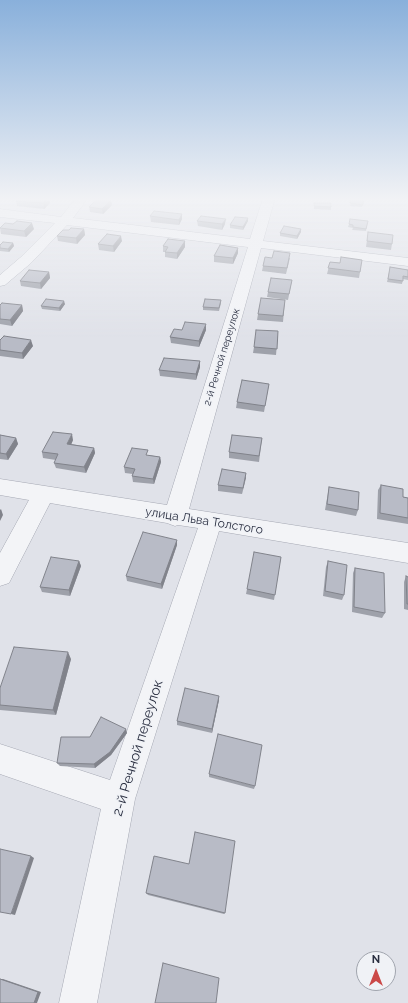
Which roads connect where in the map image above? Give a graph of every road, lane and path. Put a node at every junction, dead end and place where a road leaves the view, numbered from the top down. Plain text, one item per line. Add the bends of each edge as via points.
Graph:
1 (41, 245) edge
2 (255, 245) edge
3 (270, 245) edge
4 (408, 262) edge
5 (0, 282) edge
6 (0, 487) edge
7 (43, 495) junction
8 (175, 516) junction
9 (211, 522) junction
10 (408, 553) edge
11 (0, 576) edge
12 (0, 759) edge
13 (119, 799) junction
14 (78, 1003) edge

1 - 5 street
2 - 8 street, 2-й Речной переулок
3 - 4 street
6 - 7 street, улица Льва Толстого
7 - 8 street, улица Льва Толстого
7 - 11 street
8 - 9 street, улица Льва Толстого
9 - 10 street, улица Льва Толстого
9 - 13 street, 2-й Речной переулок
12 - 13 street
13 - 14 street, 2-й Речной переулок

